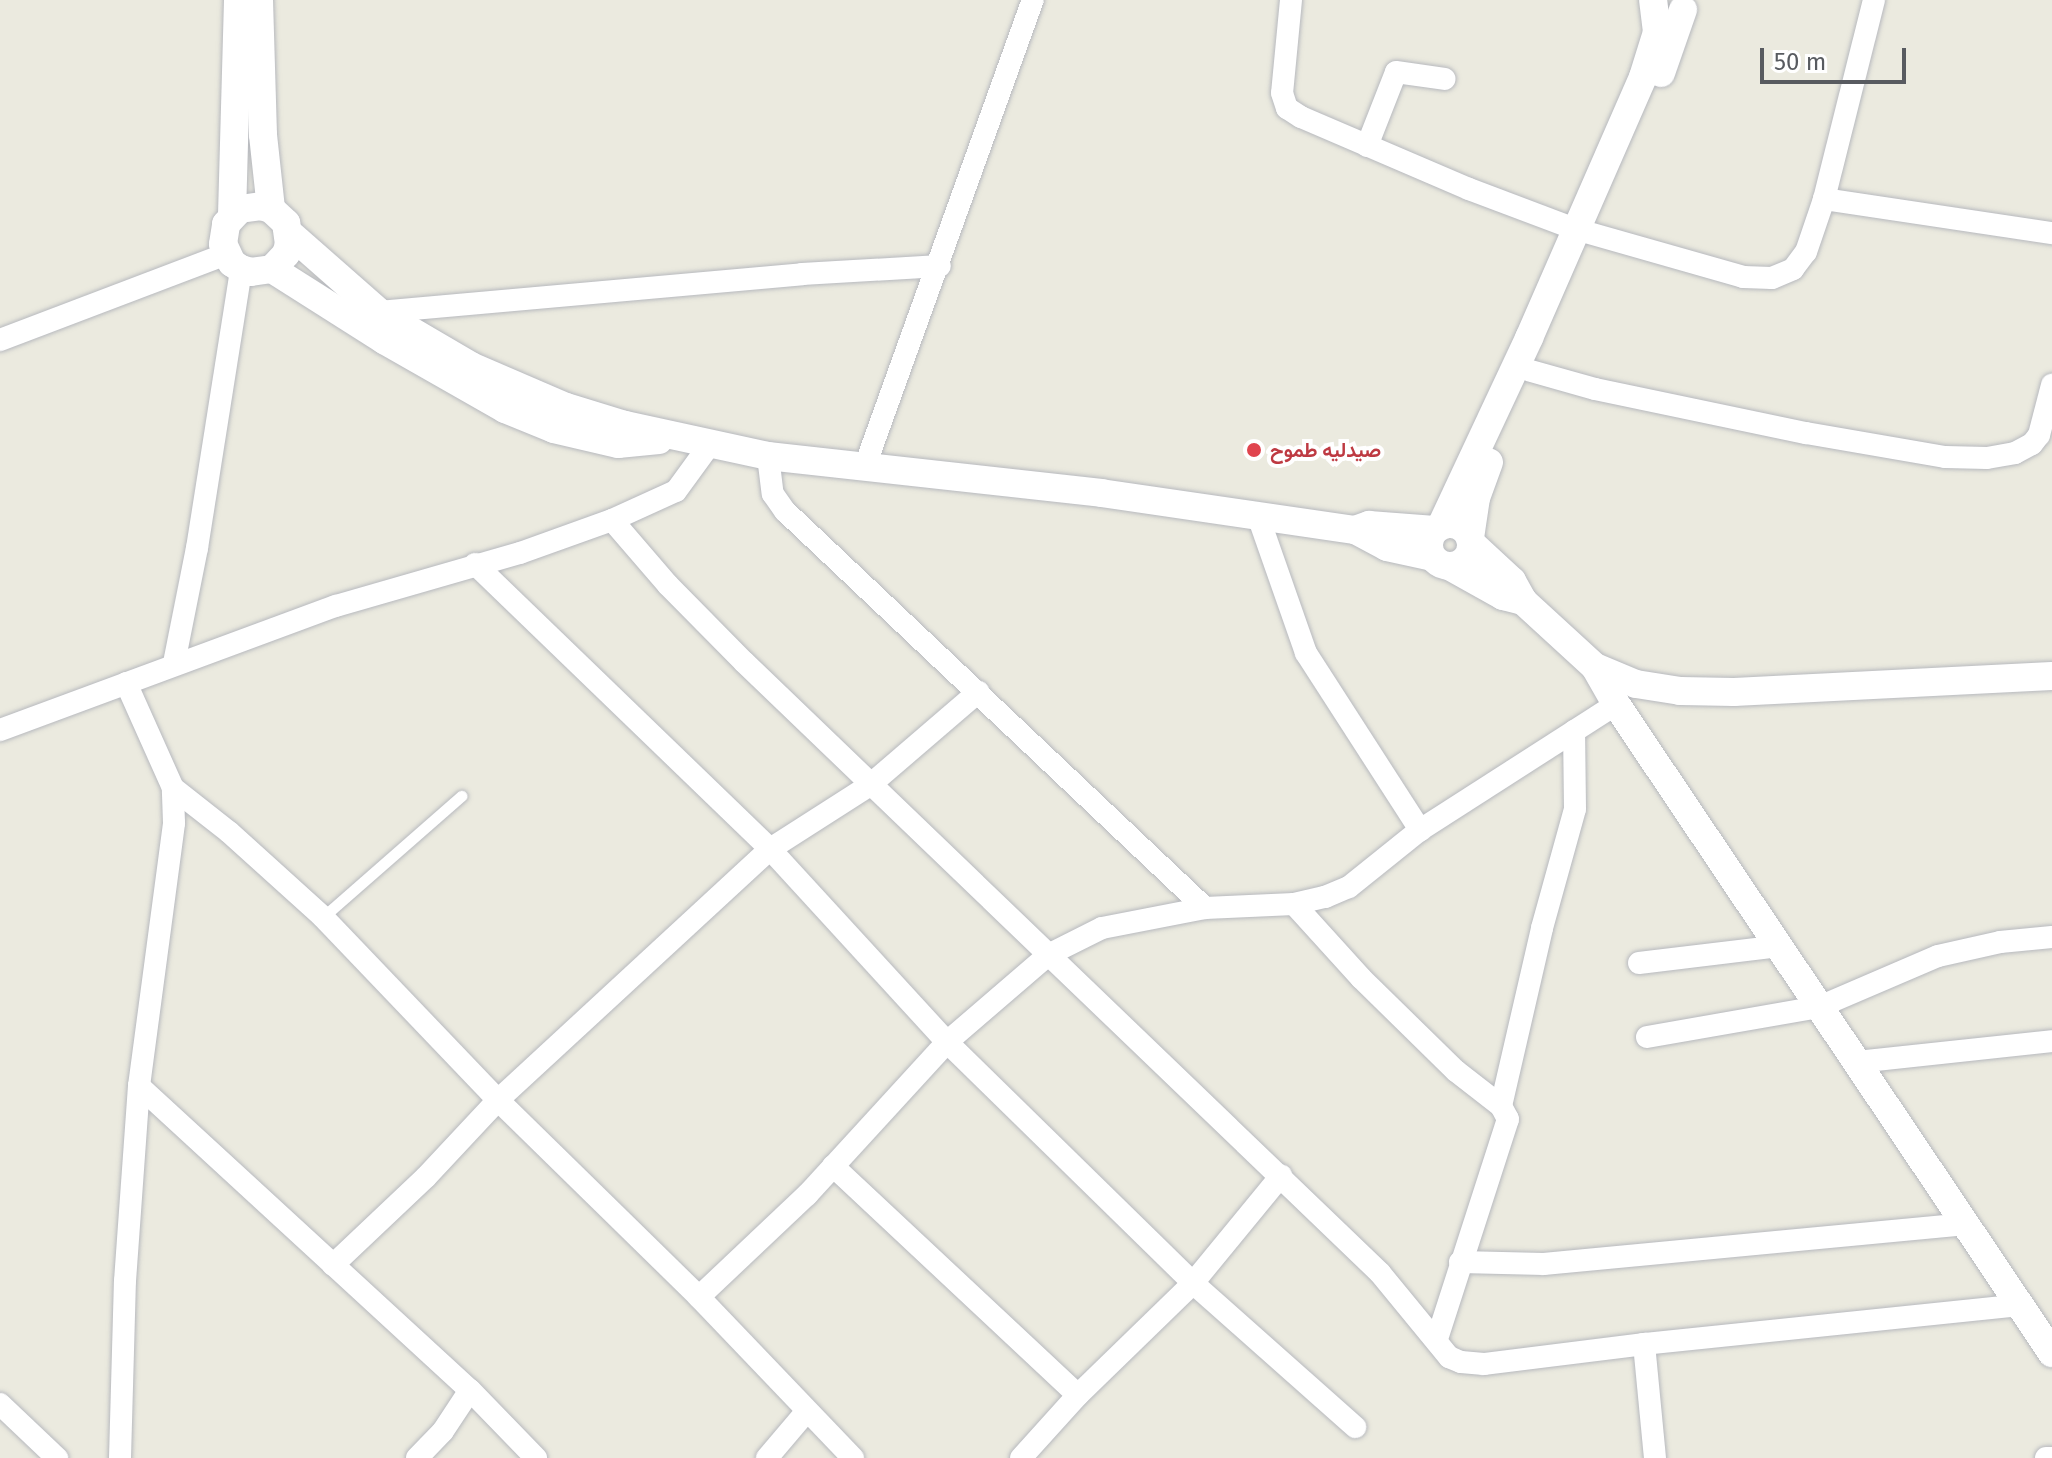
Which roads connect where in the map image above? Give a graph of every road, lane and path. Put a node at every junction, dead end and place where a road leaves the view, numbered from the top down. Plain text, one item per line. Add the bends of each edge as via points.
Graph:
1 (238, 0) edge
2 (259, 0) edge
3 (1033, 0) edge
4 (1291, 0) edge
5 (1874, 0) edge
6 (1662, 6) edge
7 (1445, 79) dead end
8 (1367, 146) junction
9 (1824, 199) junction
10 (271, 209) junction
11 (232, 215) junction
12 (1583, 232) junction
13 (289, 233) junction
14 (2052, 233) edge
15 (234, 262) junction
16 (940, 266) junction
17 (272, 269) junction
18 (379, 312) junction
19 (0, 340) edge
20 (1531, 371) junction
21 (2052, 385) edge
22 (676, 438) junction
23 (711, 443) junction
24 (768, 456) junction
25 (865, 466) junction
26 (1258, 516) junction
27 (612, 520) junction
28 (1471, 541) junction
29 (1440, 545) junction
30 (475, 564) junction
31 (1523, 601) junction
32 (174, 663) junction
33 (1595, 667) junction
34 (2052, 676) edge
35 (126, 683) junction
36 (978, 692) junction
37 (1616, 704) junction
38 (0, 730) edge
39 (1574, 731) junction
40 (870, 785) junction
41 (173, 788) junction
42 (461, 796) dead end
43 (1420, 830) junction
44 (770, 849) junction
45 (1294, 904) junction
46 (1205, 908) junction
47 (323, 917) junction
48 (2052, 937) edge
49 (1779, 946) junction
50 (1048, 955) junction
51 (1639, 963) dead end
52 (1819, 1007) junction
53 (1647, 1037) dead end
54 (2052, 1041) edge
55 (947, 1042) junction
56 (1857, 1062) junction
57 (139, 1086) junction
58 (498, 1100) junction
59 (1501, 1106) junction
60 (833, 1166) junction
61 (1281, 1176) junction
62 (1966, 1224) junction
63 (1460, 1262) junction
64 (333, 1265) junction
65 (1193, 1283) junction
66 (699, 1297) junction
67 (2021, 1305) junction
68 (1437, 1339) junction
69 (1644, 1344) junction
70 (2050, 1346) edge
71 (470, 1390) junction
72 (1078, 1395) junction
73 (0, 1404) edge
74 (806, 1412) junction
75 (1355, 1427) dead end
76 (57, 1458) edge
77 (120, 1458) edge
78 (417, 1458) edge
79 (536, 1458) edge
80 (767, 1458) edge
81 (853, 1458) edge
82 (1021, 1458) edge
83 (1655, 1458) edge
84 (2046, 1458) edge
85 (2052, 1458) edge

1 - 11 street
2 - 10 street
3 - 16 street
4 - 8 street via 1282,93 1287,108
5 - 9 street
6 - 12 street via 1653,50
7 - 8 street via 1396,72
8 - 12 street
9 - 12 street via 1806,252 1793,269 1772,278 1743,277
9 - 14 street
10 - 11 street via 250,206
10 - 13 street
11 - 15 street via 223,234
12 - 20 street
12 - 29 street
13 - 17 street via 286,254
13 - 18 street
15 - 17 street via 251,272
15 - 19 street
15 - 32 street via 197,548
16 - 18 street
16 - 25 street
17 - 22 street via 505,409 554,429 618,444
18 - 22 street via 471,366 540,396
20 - 21 street via 1681,407 1945,457 1987,458 2032,444
20 - 28 street via 1486,468
22 - 23 street
23 - 24 street
23 - 27 street via 676,491
24 - 25 street
24 - 36 street via 773,494 785,511
25 - 26 street
26 - 29 street via 1355,530 1369,525
26 - 43 street via 1306,653
27 - 30 street
27 - 40 street via 668,585
28 - 29 street via 1455,524
28 - 31 street via 1512,581
29 - 31 street via 1503,596
30 - 32 street
30 - 44 street
31 - 33 street
32 - 35 street
33 - 34 street via 1636,684 1680,691
33 - 37 street
35 - 38 street
35 - 41 street
36 - 40 street
36 - 46 street
37 - 39 street
37 - 49 street
39 - 43 street
39 - 59 street via 1575,809
40 - 44 street
40 - 50 street
41 - 47 street
41 - 57 street via 174,823
42 - 47 lane
43 - 45 street via 1349,887
44 - 55 street
44 - 58 street
45 - 46 street
45 - 59 street via 1456,1071
46 - 50 street via 1102,928
47 - 58 street
48 - 52 street via 1938,956
49 - 51 street
49 - 52 street
50 - 55 street
50 - 61 street
52 - 53 street
52 - 56 street
54 - 56 street
55 - 60 street
55 - 65 street
56 - 62 street
57 - 64 street
57 - 77 street via 125,1281
58 - 64 street
58 - 66 street
59 - 63 street via 1508,1119 1506,1129
60 - 66 street
60 - 72 street
61 - 65 street
61 - 68 street via 1380,1273
62 - 63 street via 1544,1264
62 - 67 street
63 - 68 street
64 - 71 street
65 - 72 street
65 - 75 street
66 - 74 street
67 - 69 street
67 - 70 street
68 - 69 street via 1449,1357 1484,1364
69 - 83 street
71 - 78 street
71 - 79 street
72 - 82 street
73 - 76 street
74 - 80 street
74 - 81 street
84 - 85 street

